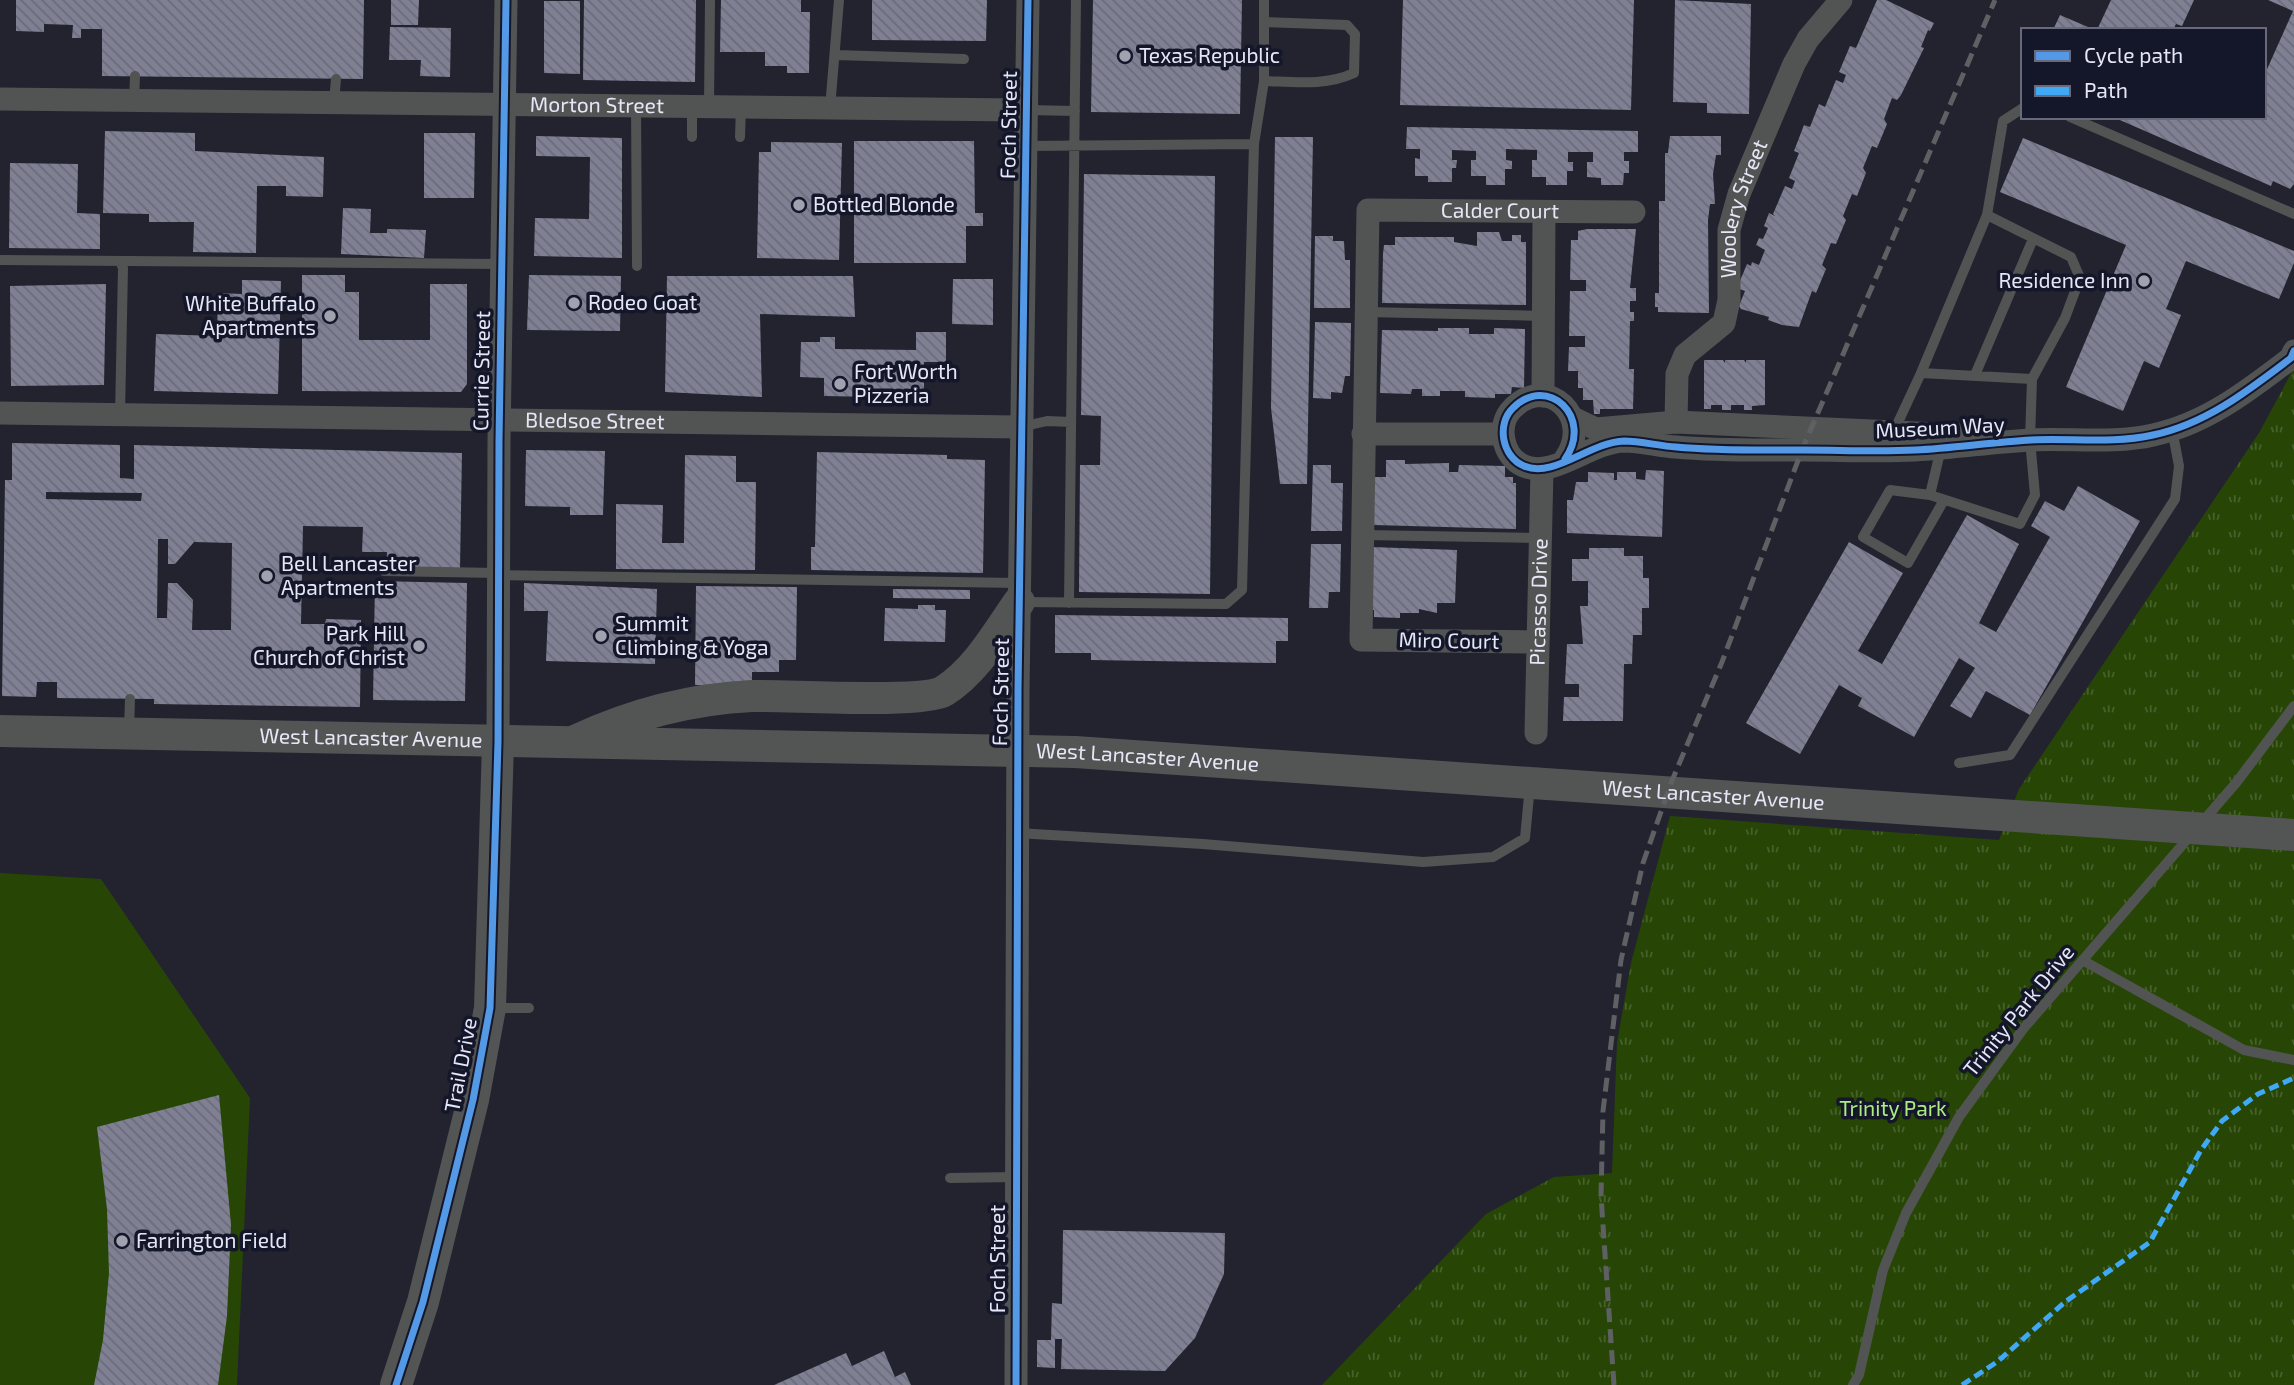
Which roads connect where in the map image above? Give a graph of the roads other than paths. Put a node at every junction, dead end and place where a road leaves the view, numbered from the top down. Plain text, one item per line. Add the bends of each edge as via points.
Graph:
1 (506, 0) edge
2 (710, 0) edge
3 (839, 0) edge
4 (1028, 0) edge
5 (1076, 0) edge
6 (1264, 0) edge
7 (1841, 0) edge
8 (1264, 22) junction
9 (835, 55) junction
10 (964, 60) dead end
11 (135, 76) dead end
12 (336, 79) dead end
13 (1264, 81) junction
14 (0, 99) edge
15 (134, 101) junction
16 (334, 102) junction
17 (504, 104) junction
18 (636, 105) junction
19 (701, 106) junction
20 (741, 106) junction
21 (830, 108) junction
22 (2021, 109) edge
23 (1027, 110) junction
24 (1075, 111) junction
25 (2075, 119) edge
26 (692, 137) dead end
27 (740, 137) dead end
28 (1254, 144) junction
29 (1027, 146) junction
30 (1074, 146) junction
31 (1544, 212) junction
32 (1634, 212) dead end
33 (2294, 214) edge
34 (1987, 215) junction
35 (2033, 239) junction
36 (0, 260) edge
37 (120, 261) junction
38 (501, 264) junction
39 (636, 266) dead end
40 (1366, 312) junction
41 (1544, 316) junction
42 (2294, 351) edge
43 (1921, 373) junction
44 (1975, 375) junction
45 (2032, 379) junction
46 (1543, 396) junction
47 (0, 413) edge
48 (120, 415) junction
49 (1573, 418) junction
50 (499, 422) junction
51 (1071, 422) junction
52 (1676, 422) junction
53 (1021, 427) junction
54 (2172, 429) junction
55 (1894, 431) junction
56 (1363, 434) junction
57 (1502, 434) junction
58 (2030, 440) junction
59 (1941, 448) junction
60 (1565, 459) junction
61 (1542, 469) junction
62 (1930, 495) junction
63 (1944, 500) junction
64 (1363, 535) junction
65 (1540, 538) junction
66 (384, 571) dead end
67 (498, 574) junction
68 (1019, 593) junction
69 (1069, 603) junction
70 (1537, 642) junction
71 (130, 699) dead end
72 (2294, 706) edge
73 (0, 731) edge
74 (1536, 733) dead end
75 (129, 734) junction
76 (498, 742) junction
77 (571, 743) junction
78 (1959, 763) dead end
79 (1530, 783) junction
80 (1017, 833) junction
81 (2294, 835) edge
82 (2084, 961) junction
83 (490, 1007) junction
84 (529, 1008) dead end
85 (2294, 1060) edge
86 (1016, 1177) junction
87 (950, 1178) dead end
88 (396, 1385) edge
89 (1016, 1385) edge
90 (1853, 1385) edge

1 - 17 street, Currie Street
2 - 19 lane
3 - 9 lane
4 - 23 street, Foch Street
5 - 24 lane
6 - 8 lane
7 - 52 street, Woolery Street via 1808,38 1794,64 1738,194 1729,230 1724,323 1685,355 1677,374
8 - 13 lane
8 - 13 lane via 1347,25 1355,33 1356,50 1354,73 1342,79
9 - 10 lane
9 - 21 lane
11 - 15 lane
12 - 16 lane
13 - 28 lane
14 - 15 street, Morton Street
15 - 16 street, Morton Street
16 - 17 street, Morton Street
17 - 18 street, Morton Street
17 - 38 street, Currie Street
18 - 19 street, Morton Street
18 - 39 lane
19 - 20 street, Morton Street
19 - 26 lane
20 - 21 street, Morton Street
20 - 27 lane
21 - 23 street, Morton Street
22 - 34 lane via 2003,121
23 - 24 lane
23 - 29 street, Foch Street
24 - 30 lane
25 - 33 lane
28 - 30 lane
28 - 69 lane via 1242,590 1226,604
29 - 30 lane
29 - 53 street, Foch Street
30 - 51 lane
31 - 32 street, Calder Court
31 - 40 street, Calder Court via 1368,210
31 - 41 street
34 - 35 lane
34 - 43 lane
35 - 44 lane
35 - 45 lane via 2071,257 2080,278 2065,318
36 - 37 lane
37 - 38 lane
37 - 48 lane
38 - 50 street, Currie Street
40 - 41 lane
40 - 56 street
41 - 46 street
42 - 54 street, Museum Way via 2237,399
43 - 44 lane
43 - 55 lane
44 - 45 lane
45 - 58 lane
46 - 49 street via 1554,398
46 - 57 street via 1525,399 1513,408
47 - 48 street, Bledsoe Street
48 - 50 street, Bledsoe Street
49 - 52 street, Museum Way via 1596,429
49 - 60 street via 1576,437
50 - 53 street, Bledsoe Street
50 - 67 street, Currie Street
51 - 53 lane
51 - 69 lane
52 - 55 street, Museum Way
53 - 68 street, Foch Street
54 - 58 street, Museum Way via 2129,438
54 - 78 lane via 2179,466 2175,499 2109,603 2010,755
55 - 58 street, Museum Way
56 - 57 street
56 - 64 street
57 - 61 street via 1514,459
58 - 59 street, Museum Way
58 - 63 lane via 2035,495 2020,524
59 - 60 street, Museum Way via 1691,448 1624,441
59 - 62 lane
60 - 61 street
61 - 65 street, Picasso Drive
62 - 63 lane
62 - 63 lane via 1890,490 1863,537 1908,563
64 - 65 lane
64 - 70 street, Miro Court via 1361,640
65 - 70 street, Picasso Drive
66 - 67 lane
67 - 68 lane
67 - 76 street, Currie Street
68 - 69 lane
68 - 77 main road via 976,663 942,692 702,701 621,719
68 - 80 street, Foch Street
70 - 74 street, Picasso Drive
71 - 75 lane
72 - 82 lane, Trinity Park Drive via 2236,783
73 - 75 main road, West Lancaster Avenue
75 - 76 main road, West Lancaster Avenue
76 - 77 main road, West Lancaster Avenue
76 - 83 main road, Trail Drive
77 - 79 main road, West Lancaster Avenue via 1075,752
79 - 80 lane via 1525,838 1493,858 1423,862
79 - 81 main road, West Lancaster Avenue
80 - 86 street, Foch Street
82 - 85 lane via 2244,1050
82 - 90 lane, Trinity Park Drive via 2023,1030 1959,1117 1906,1213 1883,1270
83 - 84 lane
83 - 88 main road, Trail Drive via 473,1100 423,1302
86 - 87 lane
86 - 89 street, Foch Street

